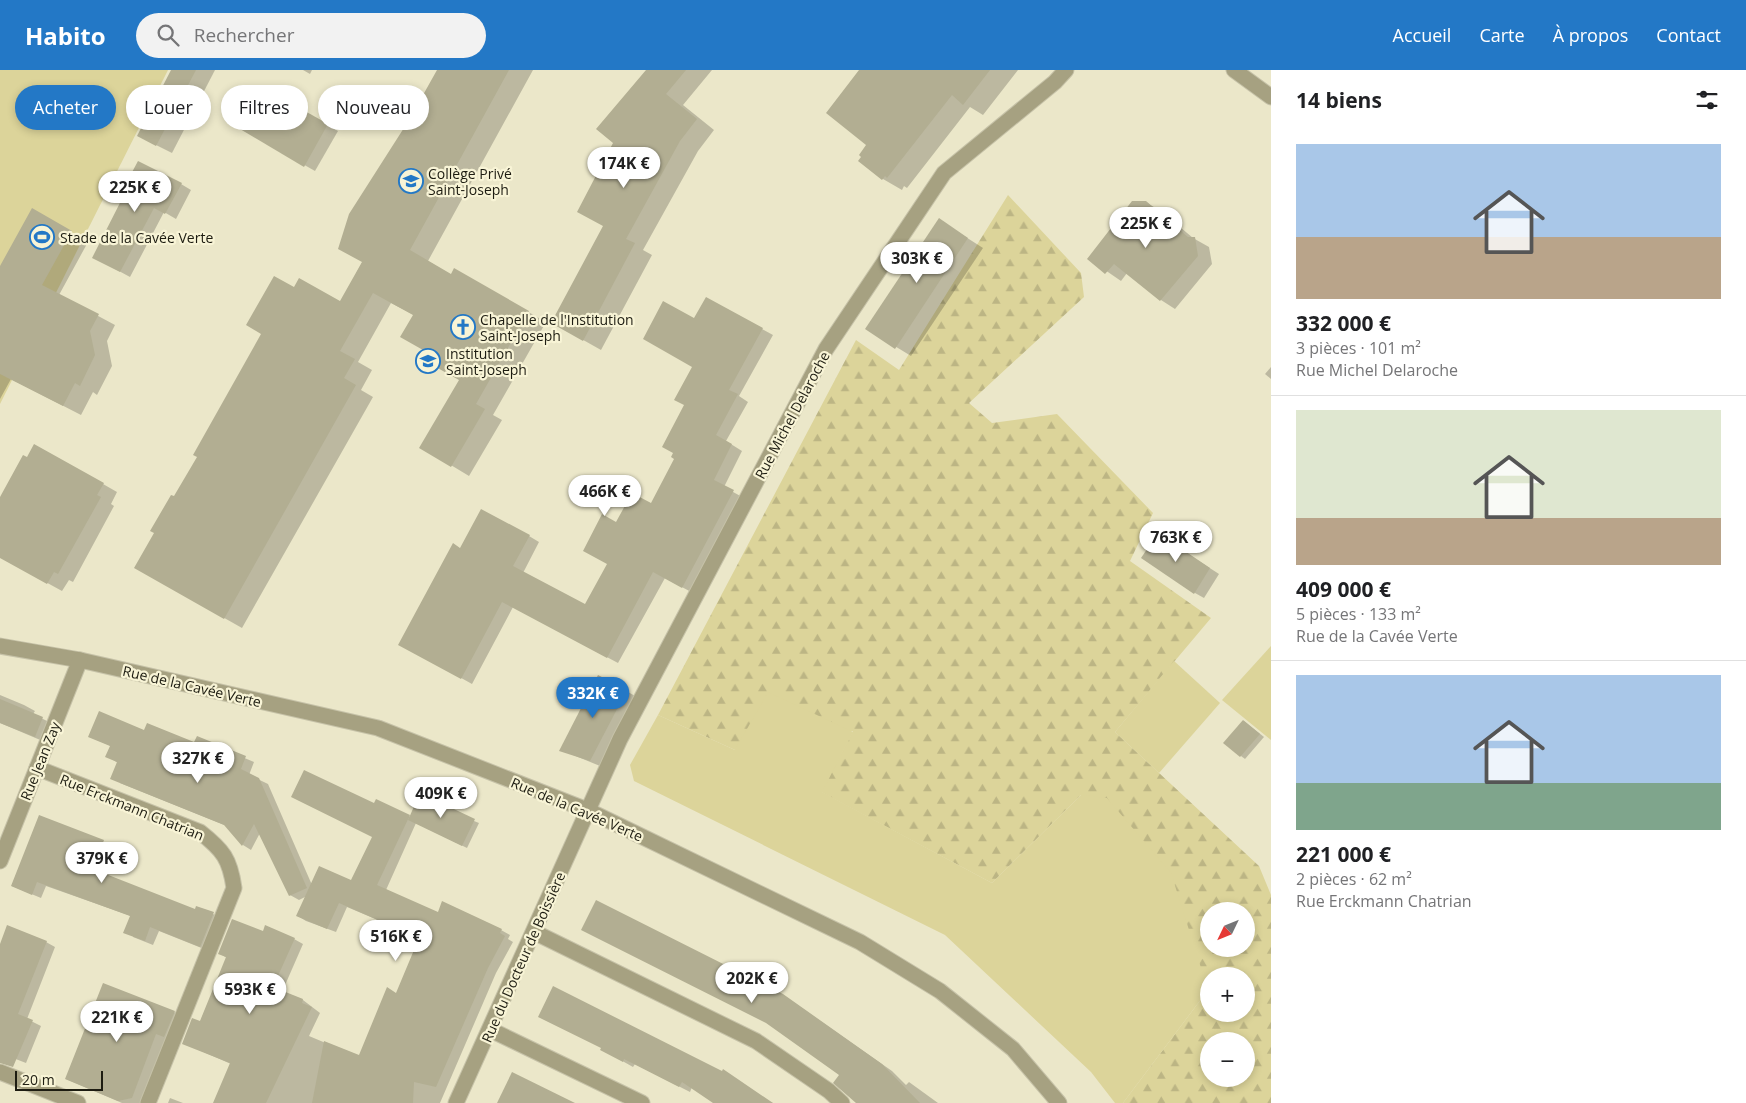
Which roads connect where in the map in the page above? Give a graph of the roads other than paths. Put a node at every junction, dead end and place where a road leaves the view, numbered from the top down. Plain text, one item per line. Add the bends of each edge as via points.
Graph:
1 (1066, 70) edge
2 (1234, 70) edge
3 (1271, 97) edge
4 (0, 646) edge
5 (80, 660) junction
6 (37, 768) junction
7 (588, 810) junction
8 (0, 861) edge
9 (534, 932) junction
10 (491, 1030) junction
11 (0, 1072) edge
12 (78, 1103) edge
13 (148, 1103) edge
14 (456, 1103) edge
15 (642, 1103) edge
16 (842, 1103) edge
17 (1060, 1103) edge

1 - 7 street, Rue Michel Delaroche via 1056,82 944,173 826,350 620,739
2 - 3 street
4 - 5 street, Rue de la Cavée Verte
5 - 6 street, Rue Jean Zay
5 - 7 street, Rue de la Cavée Verte via 378,728
6 - 8 street, Rue Jean Zay
6 - 13 street, Rue Erckmann Chatrian via 200,832 218,846 231,866 234,888
7 - 9 street, Rue du Docteur de Boissière
7 - 17 street, Rue de la Cavée Verte via 860,942 940,991 1012,1049
9 - 10 street, Rue du Docteur de Boissière
9 - 16 street via 756,1041
10 - 14 street, Rue du Docteur de Boissière
10 - 15 street
11 - 12 street

